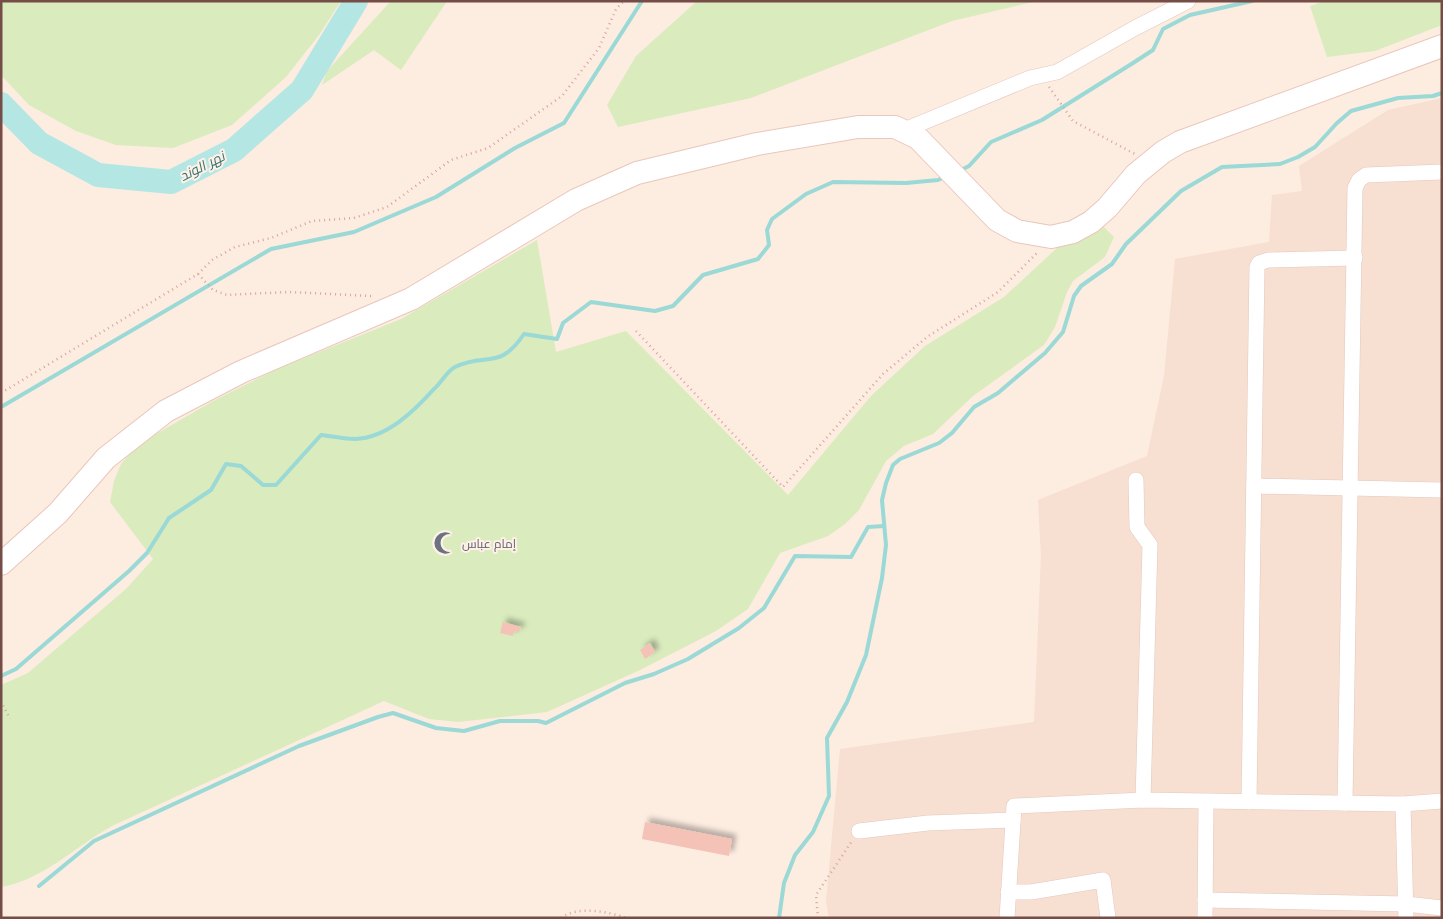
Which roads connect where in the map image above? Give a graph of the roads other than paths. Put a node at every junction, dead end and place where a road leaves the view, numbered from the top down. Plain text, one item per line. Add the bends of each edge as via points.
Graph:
1 (1188, 1) edge
2 (1442, 46) edge
3 (902, 131) junction
4 (1442, 172) edge
5 (1355, 258) junction
6 (1136, 480) dead end
7 (1254, 486) junction
8 (1351, 488) junction
9 (1442, 490) edge
10 (1, 564) edge
11 (1143, 800) junction
12 (1442, 800) edge
13 (1206, 802) junction
14 (1249, 802) junction
15 (1345, 803) junction
16 (1403, 804) junction
17 (1013, 820) junction
18 (859, 832) road end
19 (1008, 892) junction
20 (1205, 900) junction
21 (1442, 908) edge
22 (1406, 911) edge
23 (1007, 918) edge
24 (1108, 918) edge
25 (1205, 918) edge

1 - 3 street via 1057,72 1030,78
2 - 3 main road via 1198,134 1149,163 1092,222 1073,232 1051,237 1028,235 1006,226 984,209 918,138
3 - 10 main road via 895,127 858,127 757,144 637,173 576,200 411,299 241,372 166,411 106,458 58,513
4 - 5 street via 1370,174 1359,180 1355,188
5 - 7 street via 1268,260 1257,267
5 - 8 street
6 - 11 street via 1137,527 1150,545
7 - 8 street
7 - 14 street
8 - 9 street
8 - 15 street
11 - 13 street
11 - 17 street via 1014,806
12 - 16 street
13 - 14 street
13 - 20 street
14 - 15 street
15 - 16 street
16 - 22 street
17 - 18 street via 928,823
17 - 19 street
19 - 23 street
19 - 24 street via 1031,892 1103,880
20 - 22 street
20 - 25 street
21 - 22 street

